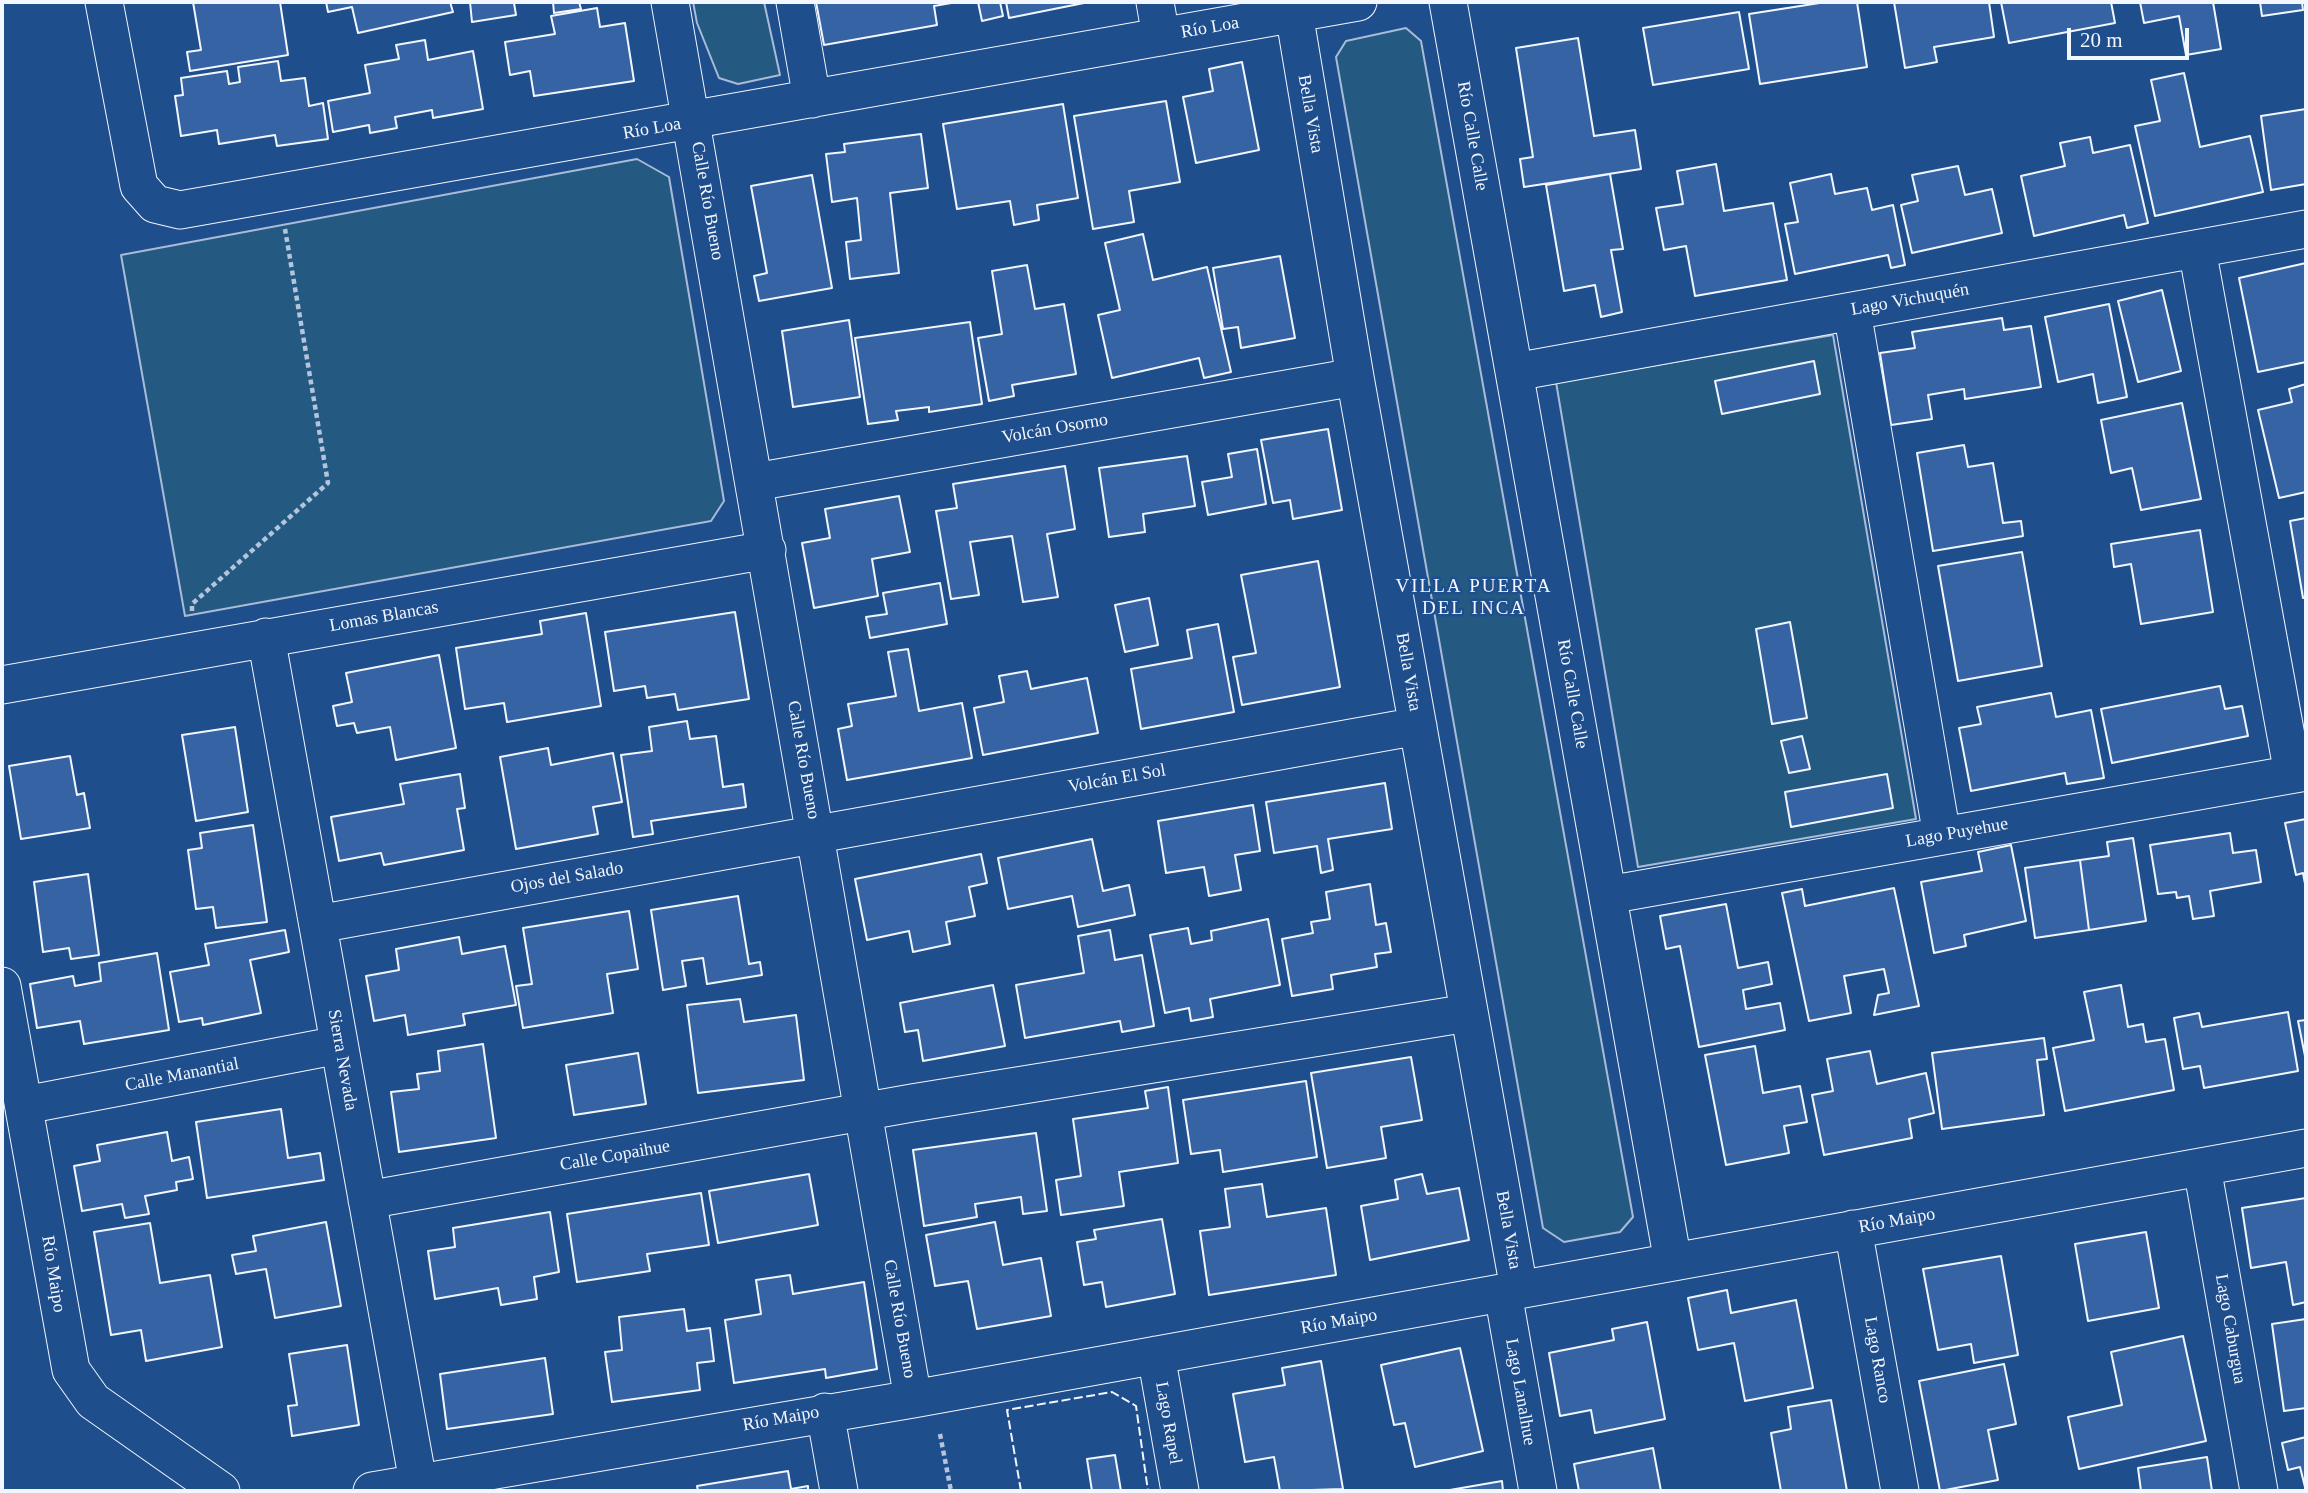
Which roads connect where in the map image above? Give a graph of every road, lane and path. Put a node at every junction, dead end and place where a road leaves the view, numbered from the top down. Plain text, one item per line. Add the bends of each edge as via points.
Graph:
1 (104, 2) edge
2 (670, 2) edge
3 (795, 2) edge
4 (1155, 2) edge
5 (1358, 2) edge
6 (1448, 2) edge
7 (1294, 13) junction
8 (1161, 37) junction
9 (812, 99) junction
10 (693, 121) junction
11 (284, 225) dead end
12 (2306, 229) edge
13 (2196, 249) junction
14 (1852, 311) junction
15 (1515, 372) junction
16 (1355, 377) junction
17 (755, 482) junction
18 (767, 550) junction
19 (194, 619) dead end
20 (266, 637) junction
21 (2, 685) edge
22 (1418, 726) junction
23 (2300, 773) edge
24 (816, 832) junction
25 (1942, 836) junction
26 (1608, 895) junction
27 (318, 924) junction
28 (2, 986) edge
29 (1468, 1013) junction
30 (339, 1045) junction
31 (25, 1105) junction
32 (863, 1111) junction
33 (2306, 1148) edge
34 (2202, 1167) junction
35 (367, 1200) junction
36 (1853, 1229) junction
37 (1673, 1262) junction
38 (1511, 1291) junction
39 (1156, 1355) junction
40 (913, 1398) junction
41 (825, 1412) junction
42 (940, 1432) dead end
43 (418, 1482) junction
44 (220, 1491) edge
45 (372, 1491) edge
46 (839, 1491) edge
47 (951, 1491) edge
48 (1180, 1491) edge
49 (1538, 1491) edge
50 (1900, 1491) edge
51 (2259, 1491) edge

1 - 10 street, Río Loa via 136,174 146,197 166,209 196,209
2 - 10 street, Calle Río Bueno
3 - 9 street
4 - 8 street
5 - 7 street, Río Loa
6 - 15 street, Río Calle Calle
7 - 8 street, Río Loa
7 - 16 street, Bella Vista
8 - 9 street, Río Loa
9 - 10 street, Río Loa
10 - 17 street, Calle Río Bueno
11 - 19 path via 328,483 192,604
12 - 13 street, Lago Vichuquén
13 - 14 street, Lago Vichuquén
13 - 23 street
14 - 15 street, Lago Vichuquén
14 - 25 street
15 - 26 street, Río Calle Calle
16 - 17 street, Volcán Osorno
16 - 22 street, Bella Vista
17 - 18 street, Calle Río Bueno
18 - 20 street, Lomas Blancas
18 - 24 street, Calle Río Bueno
20 - 21 street, Lomas Blancas
20 - 27 street, Sierra Nevada
22 - 24 street, Volcán El Sol
22 - 29 street, Bella Vista
23 - 25 street, Lago Puyehue
24 - 27 street, Ojos del Salado
24 - 32 street, Calle Río Bueno
25 - 26 street, Lago Puyehue
26 - 37 street, Río Calle Calle
27 - 30 street, Sierra Nevada
28 - 31 street, Río Maipo
29 - 32 street, Calle Copaihue
29 - 38 street, Bella Vista
30 - 31 street, Calle Manantial
30 - 35 street, Sierra Nevada
31 - 44 street, Río Maipo via 67,1352 77,1382 104,1409
32 - 35 street, Calle Copaihue
32 - 40 street, Calle Río Bueno
33 - 34 street, Río Maipo
34 - 36 street, Río Maipo
34 - 51 street, Lago Caburgua
35 - 43 street, Sierra Nevada
36 - 37 street, Río Maipo
36 - 50 street, Lago Ranco
37 - 38 street, Río Maipo
38 - 39 street, Río Maipo
38 - 49 street, Lago Lanalhue
39 - 40 street, Río Maipo
39 - 48 street, Lago Rapel
40 - 41 street, Río Maipo
41 - 43 street, Río Maipo
41 - 46 street
42 - 47 path
43 - 45 street, Río Maipo

